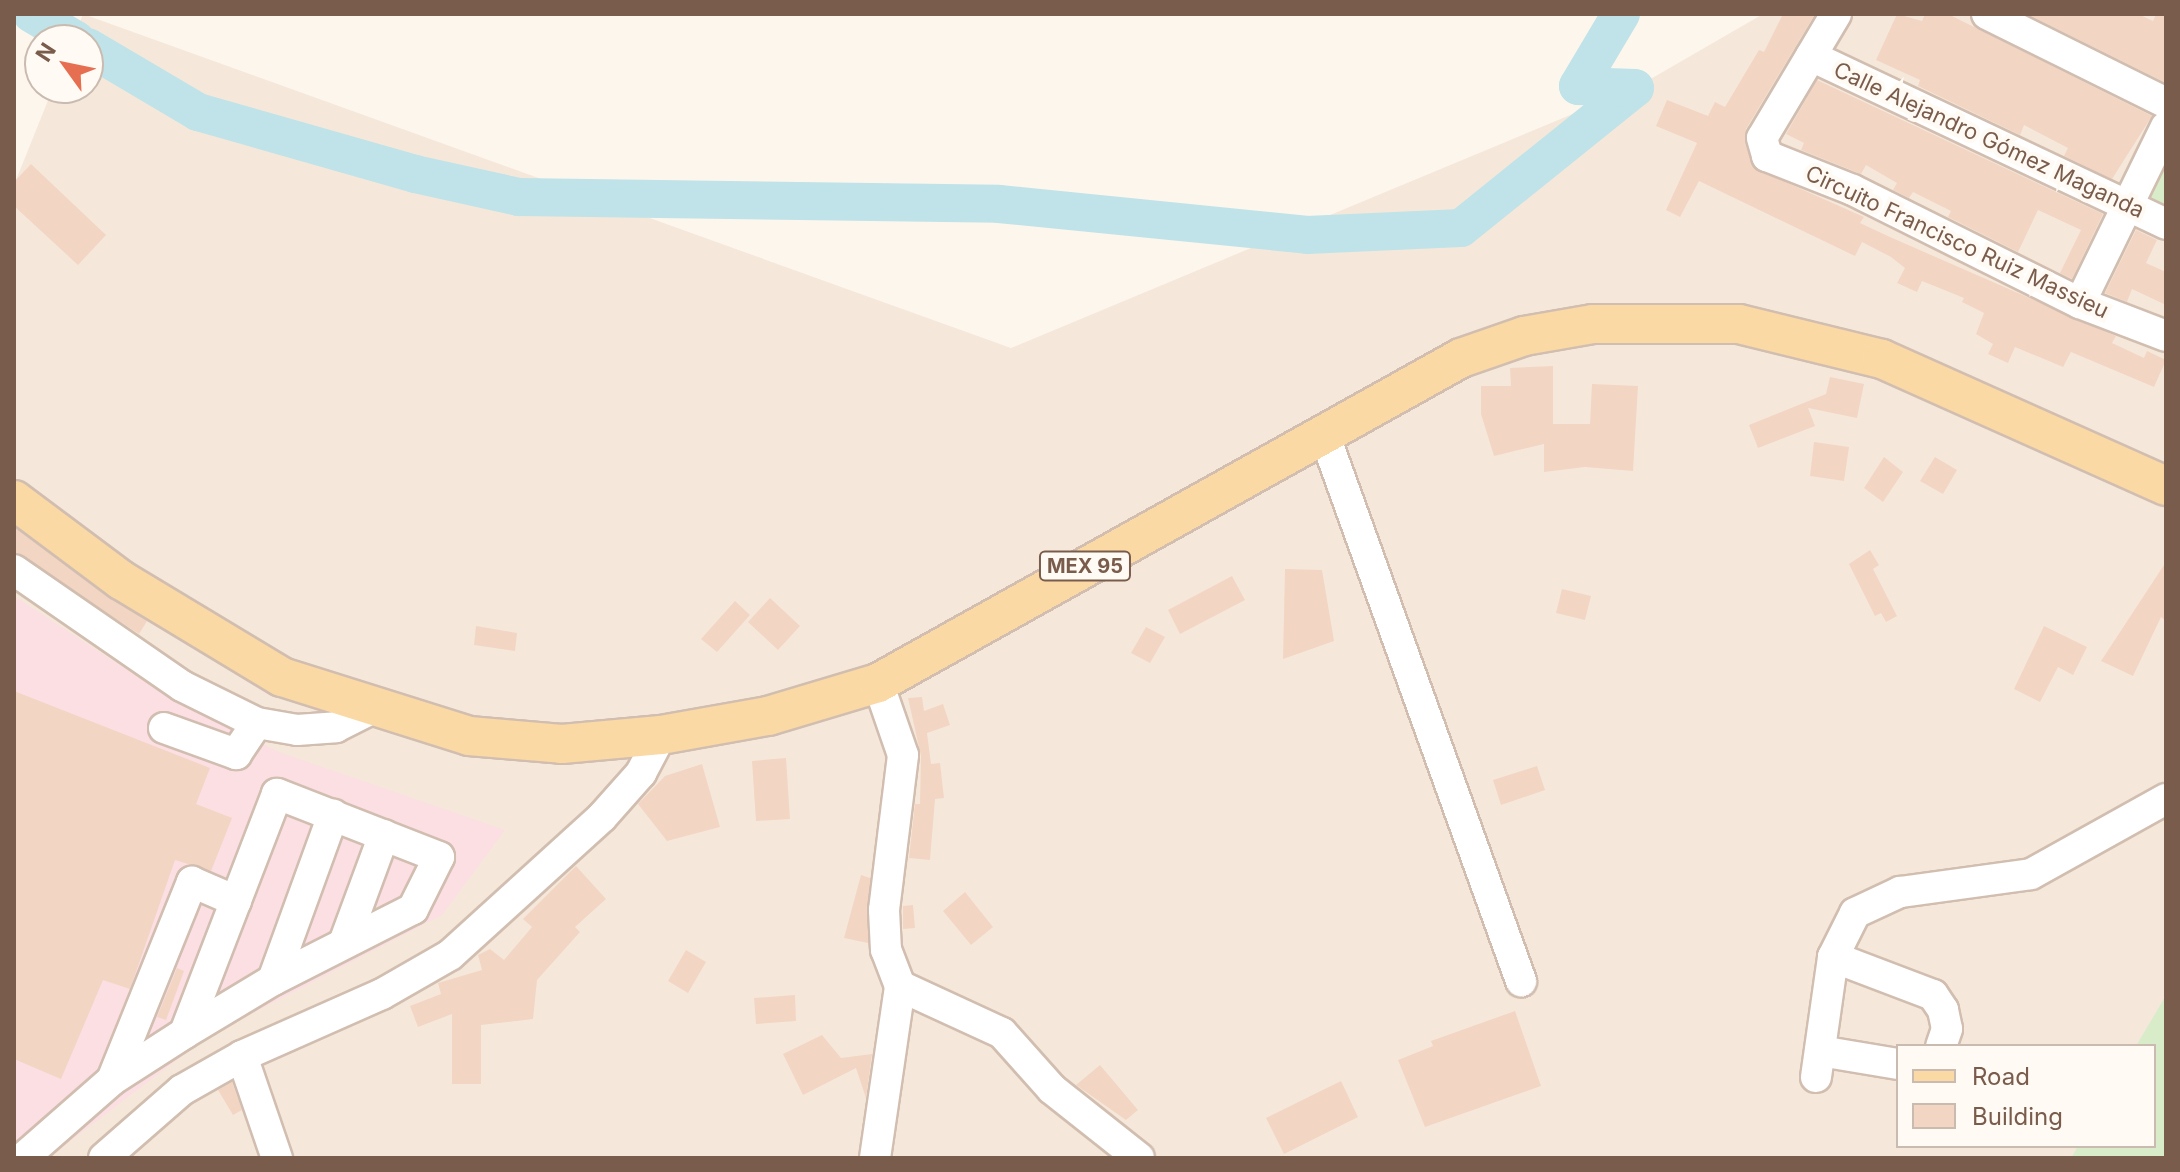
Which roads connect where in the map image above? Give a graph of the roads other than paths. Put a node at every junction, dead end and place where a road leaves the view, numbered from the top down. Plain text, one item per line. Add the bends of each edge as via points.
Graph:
1 (1836, 14) edge
2 (1987, 14) edge
3 (1811, 56) junction
4 (2166, 103) edge
5 (2166, 127) edge
6 (2127, 205) junction
7 (2166, 224) edge
8 (2080, 303) junction
9 (2166, 336) edge
10 (1323, 431) junction
11 (2166, 486) edge
12 (14, 500) edge
13 (14, 570) edge
14 (878, 683) junction
15 (371, 709) junction
16 (257, 723) junction
17 (164, 728) dead end
18 (661, 735) junction
19 (2166, 799) edge
20 (333, 815) junction
21 (384, 835) junction
22 (236, 901) junction
23 (344, 943) junction
24 (1833, 957) junction
25 (273, 980) junction
26 (1521, 981) dead end
27 (900, 986) junction
28 (185, 1033) junction
29 (1942, 1044) edge
30 (242, 1056) junction
31 (1896, 1064) edge
32 (112, 1080) junction
33 (14, 1153) edge
34 (23, 1158) edge
35 (104, 1158) edge
36 (277, 1158) edge
37 (875, 1158) edge
38 (1139, 1158) edge

1 - 3 street, Circuito Francisco Ruiz Massieu
2 - 4 street
3 - 6 street, Calle Alejandro Gómez Maganda
3 - 8 street, Circuito Francisco Ruiz Massieu via 1762,138 1767,156 1853,190
5 - 6 street
6 - 7 street, Calle Alejandro Gómez Maganda
6 - 8 street
8 - 9 street, Circuito Francisco Ruiz Massieu
10 - 11 main road, MEX 95 via 1461,358 1524,336 1634,320 1739,324 1882,359
10 - 14 main road, MEX 95
10 - 26 street
12 - 15 main road, MEX 95 via 121,580 282,677
13 - 16 street via 182,686
14 - 18 main road, MEX 95 via 768,716
14 - 27 street via 903,755 884,910 886,950
15 - 16 street via 336,727 297,730
15 - 18 main road, MEX 95 via 469,736 562,744
16 - 17 street via 236,754
18 - 30 street via 641,773 602,817 450,955 382,994
19 - 24 street via 2031,874 1900,892 1855,913
20 - 21 street
20 - 22 street via 277,794
20 - 25 street
21 - 23 street
21 - 23 street via 439,857 413,909
22 - 28 street
22 - 32 street via 192,882
23 - 25 street
24 - 29 street via 1933,995 1947,1029
24 - 31 street via 1818,1064
25 - 28 street
27 - 37 street
27 - 38 street via 1002,1033 1052,1089
28 - 32 street
30 - 35 street via 182,1090
30 - 36 street
32 - 34 street
33 - 34 street

